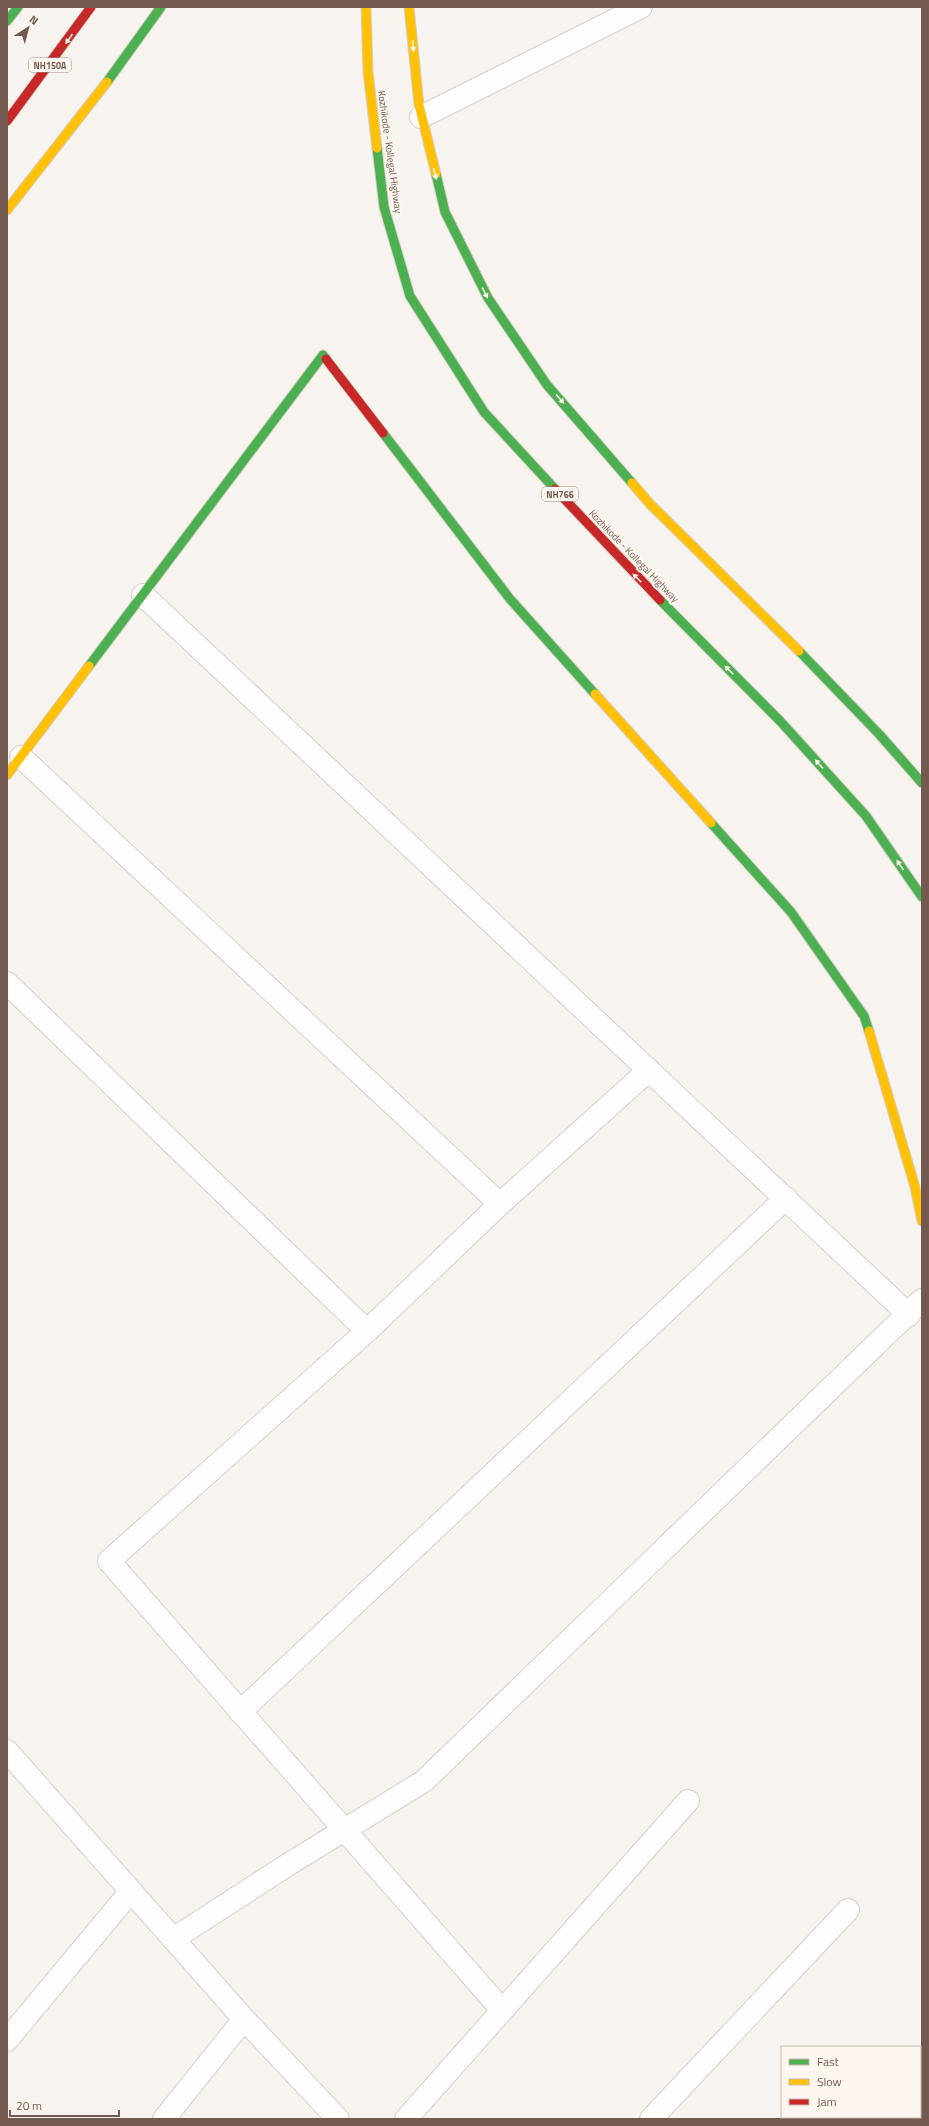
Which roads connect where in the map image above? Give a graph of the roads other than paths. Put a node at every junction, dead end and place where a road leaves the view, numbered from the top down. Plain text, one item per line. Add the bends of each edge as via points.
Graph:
1 (18, 7) edge
2 (91, 7) edge
3 (161, 7) edge
4 (366, 7) edge
5 (409, 7) edge
6 (640, 7) edge
7 (7, 21) edge
8 (421, 117) junction
9 (7, 121) edge
10 (7, 210) edge
11 (143, 595) junction
12 (20, 757) junction
13 (7, 775) edge
14 (922, 783) edge
15 (922, 897) edge
16 (7, 983) edge
17 (648, 1070) junction
18 (918, 1187) edge
19 (786, 1198) junction
20 (500, 1204) junction
21 (922, 1221) edge
22 (916, 1308) edge
23 (367, 1331) junction
24 (240, 1712) junction
25 (7, 1751) edge
26 (688, 1801) dead end
27 (345, 1829) junction
28 (130, 1890) junction
29 (848, 1910) dead end
30 (173, 1939) junction
31 (502, 2010) junction
32 (244, 2019) junction
33 (7, 2040) edge
34 (164, 2119) edge
35 (338, 2119) edge
36 (406, 2119) edge
37 (651, 2119) edge

1 - 7 main road
2 -> 9 main road, NH150A
3 - 10 main road via 96,96
15 -> 4 main road, Kozhikode - Kollegal Highway / NH766 via 866,816 781,722 622,562 484,412 410,296 384,207 368,72
5 -> 8 main road
6 - 8 street
8 -> 14 main road via 445,212 488,298 547,385 650,504 800,652
11 - 12 main road
11 - 17 street
11 - 18 main road via 323,355 510,599 791,912 864,1016
12 - 13 main road
12 - 20 street
16 - 23 street
17 - 19 street
17 - 20 street
18 - 21 main road
19 - 22 street
19 - 24 street
20 - 23 street
22 - 27 street via 424,1781
23 - 24 street via 109,1561
24 - 27 street
25 - 28 street
26 - 31 street
27 - 30 street
27 - 31 street
28 - 30 street
28 - 33 street
29 - 37 street
30 - 32 street
31 - 36 street
32 - 34 street
32 - 35 street

